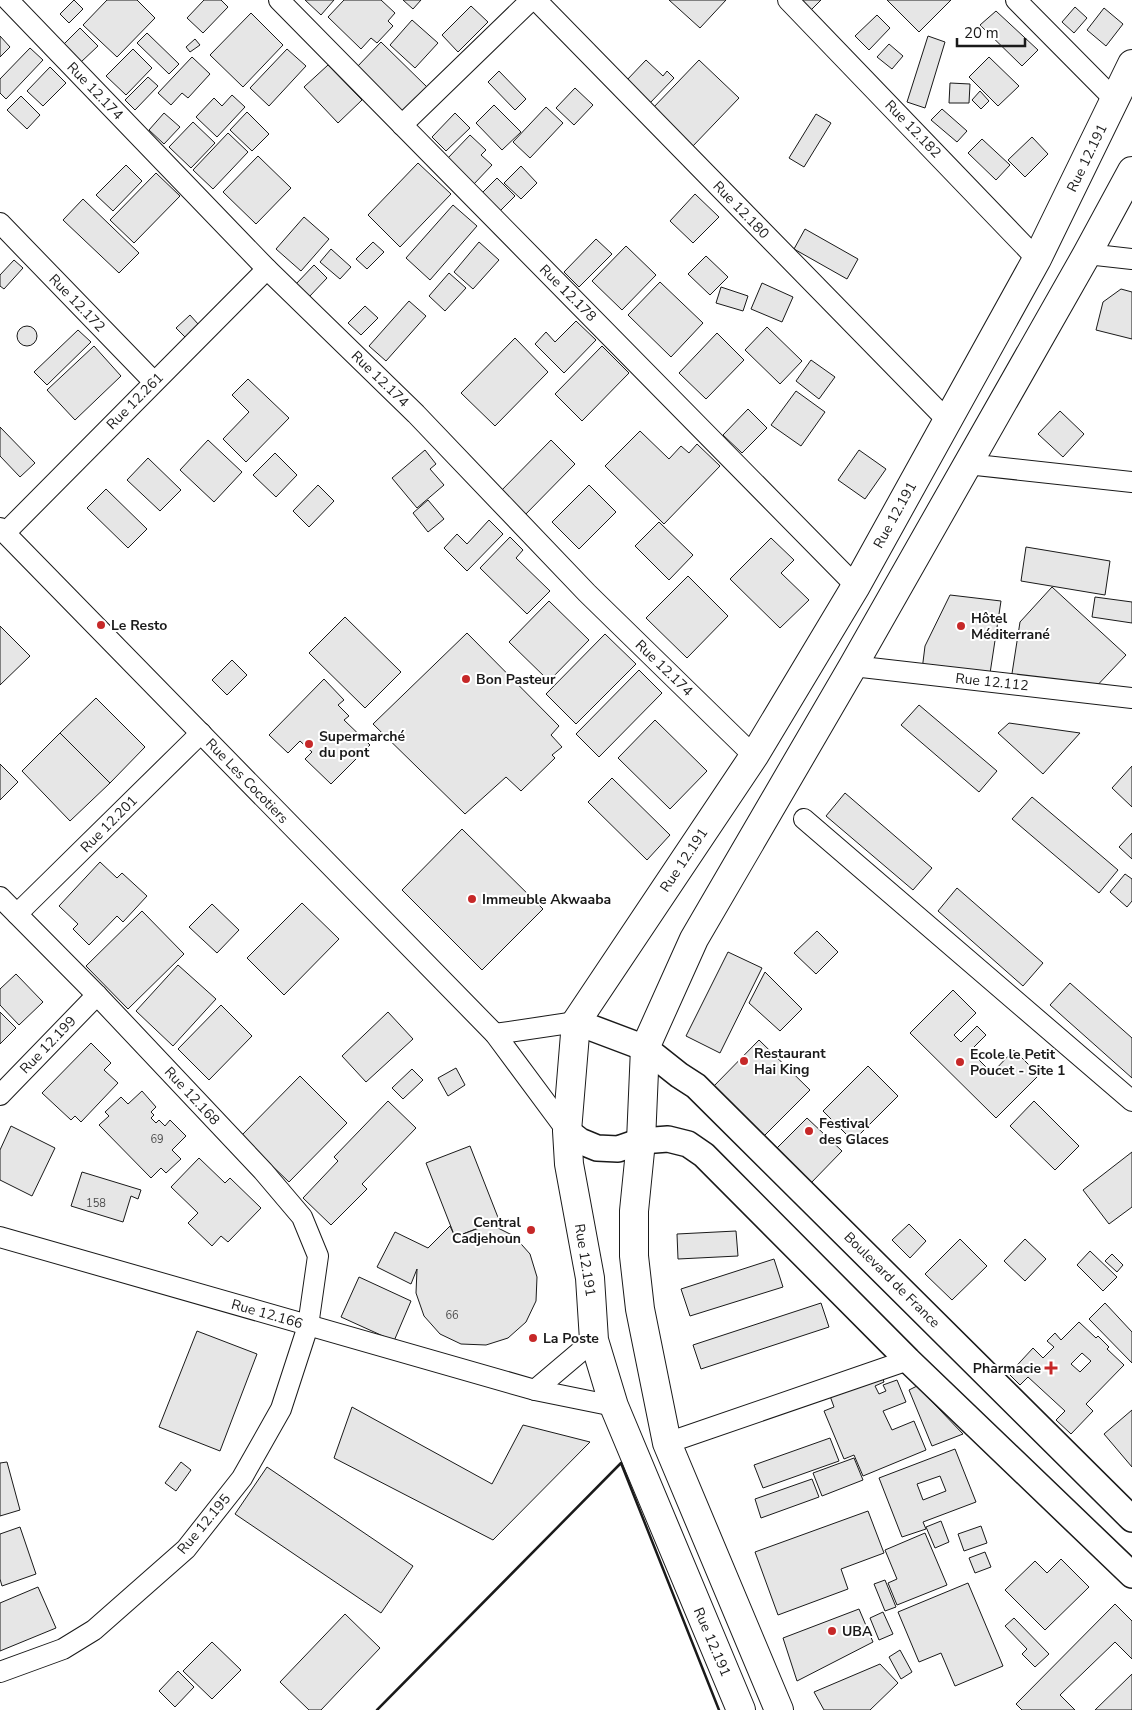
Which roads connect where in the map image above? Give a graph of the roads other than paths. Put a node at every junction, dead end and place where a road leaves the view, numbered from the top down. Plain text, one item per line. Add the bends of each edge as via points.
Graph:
1 (8, 0) edge
2 (279, 0) edge
3 (532, 0) edge
4 (536, 0) edge
5 (788, 0) edge
6 (1016, 0) edge
7 (1132, 64) edge
8 (1115, 100) junction
9 (402, 125) junction
10 (1132, 171) edge
11 (0, 223) edge
12 (1087, 254) junction
13 (1037, 259) junction
14 (1132, 259) edge
15 (266, 269) junction
16 (154, 382) junction
17 (947, 420) junction
18 (967, 464) junction
19 (1132, 482) edge
20 (2, 530) edge
21 (856, 586) junction
22 (853, 666) junction
23 (1132, 698) edge
24 (200, 733) junction
25 (754, 756) junction
26 (804, 819) dead end
27 (0, 897) edge
28 (17, 914) junction
29 (97, 995) junction
30 (576, 1022) junction
31 (495, 1034) junction
32 (645, 1048) junction
33 (0, 1095) edge
34 (1132, 1101) edge
35 (566, 1131) junction
36 (641, 1141) junction
37 (0, 1237) edge
38 (308, 1326) junction
39 (594, 1340) junction
40 (908, 1360) junction
41 (535, 1390) junction
42 (614, 1406) junction
43 (667, 1443) junction
44 (1132, 1519) edge
45 (1132, 1575) edge
46 (0, 1672) edge
47 (741, 1710) edge
48 (779, 1710) edge

1 - 15 street, Rue 12.174
2 - 9 street, Rue 12.178
3 - 9 street
4 - 17 street, Rue 12.180
5 - 13 street, Rue 12.182
6 - 8 street
7 - 8 main road, Rue 12.191
8 - 13 main road, Rue 12.191
9 - 21 street, Rue 12.178
10 - 12 main road
11 - 16 street, Rue 12.172
12 - 14 street
12 - 18 main road
13 - 17 main road, Rue 12.191
15 - 16 street, Rue 12.261
15 - 25 street, Rue 12.174 via 416,414 587,593
16 - 20 street, Rue 12.261
17 - 21 main road, Rue 12.191
18 - 19 street
18 - 22 main road
20 - 24 street, Rue Les Cocotiers
21 - 25 main road, Rue 12.191
22 - 23 street, Rue 12.112
22 - 32 main road via 694,939
24 - 28 street, Rue 12.201
24 - 31 street, Rue Les Cocotiers
25 - 30 main road, Rue 12.191
26 - 34 street
27 - 28 street, Rue 12.168
28 - 29 street, Rue 12.168
29 - 33 street, Rue 12.199
29 - 38 street, Rue 12.168 via 263,1171 302,1217 318,1256
30 - 31 street
30 - 32 street, Boulevard de France
30 - 35 main road, Rue 12.191
31 - 35 street, Rue Les Cocotiers
32 - 36 main road
32 - 44 street, Boulevard de France via 696,1086
35 - 36 street via 597,1148 618,1149
35 - 39 main road, Rue 12.191 via 590,1278
36 - 40 street via 668,1139 688,1144 704,1155
36 - 43 main road via 634,1211 634,1256 640,1309
37 - 38 street, Rue 12.166
38 - 41 street, Rue 12.166
38 - 46 street, Rue 12.195 via 281,1409 242,1478 186,1549 94,1630 63,1648
39 - 41 street
39 - 42 main road, Rue 12.191
40 - 43 street
40 - 45 street
41 - 42 street, Rue 12.166
42 - 47 main road, Rue 12.191
43 - 48 main road

